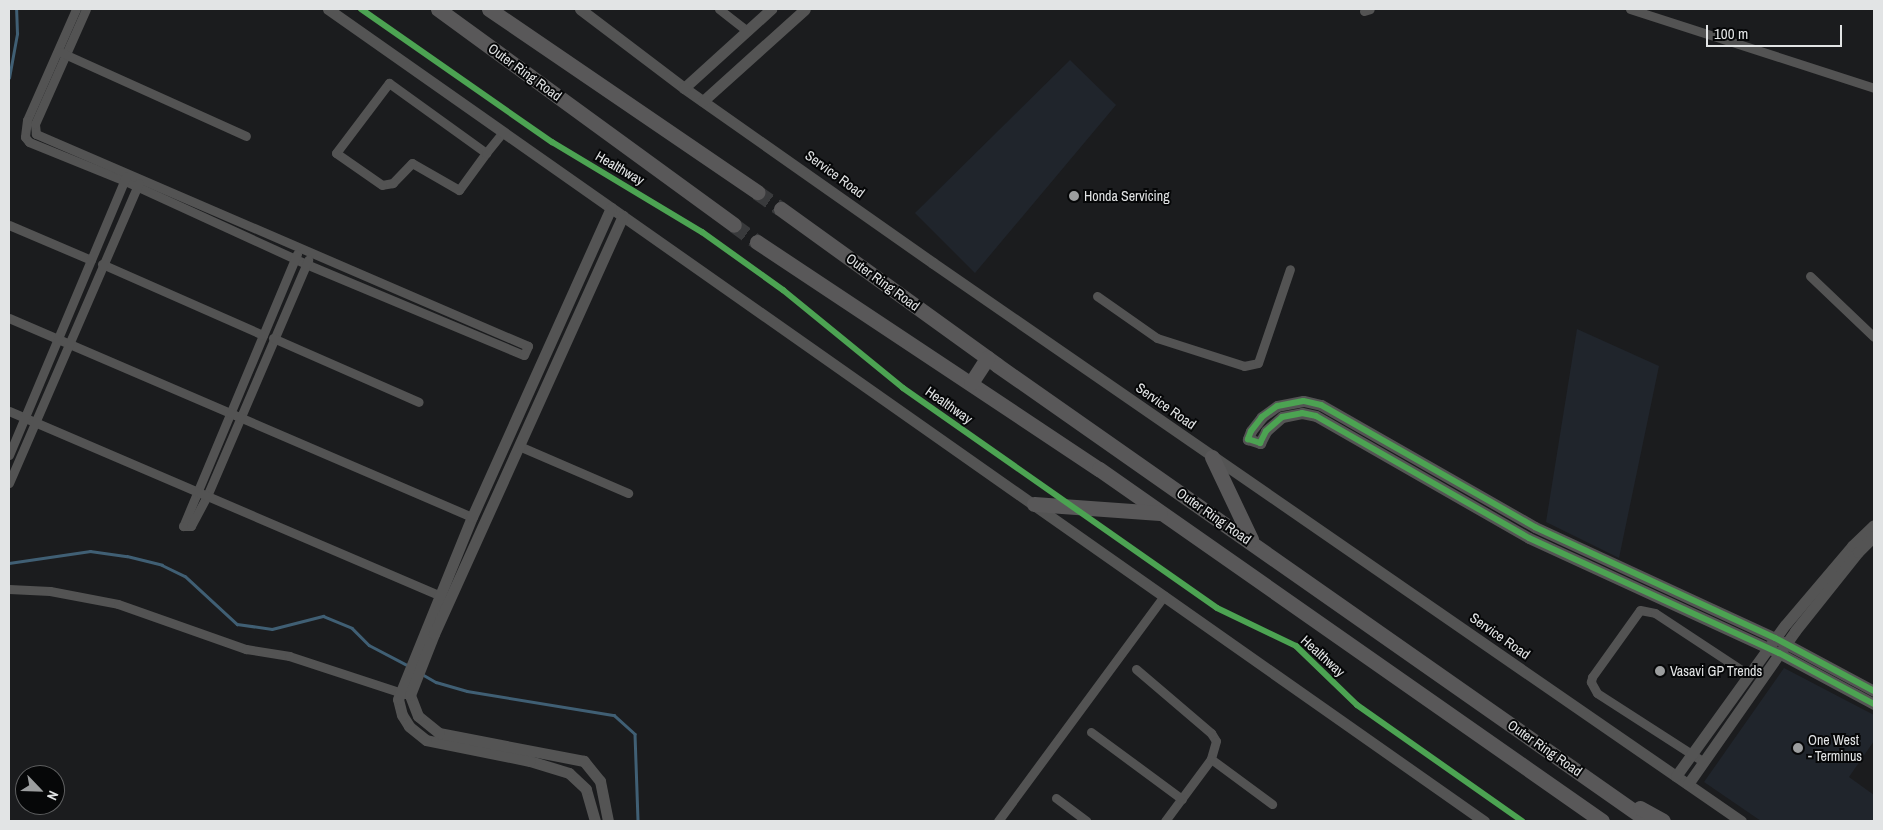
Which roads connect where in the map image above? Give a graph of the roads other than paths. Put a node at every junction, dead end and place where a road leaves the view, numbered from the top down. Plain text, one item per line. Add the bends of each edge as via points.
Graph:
1 (76, 9) edge
2 (86, 9) edge
3 (328, 9) edge
4 (438, 9) edge
5 (489, 9) edge
6 (580, 9) edge
7 (719, 9) edge
8 (771, 9) edge
9 (806, 9) edge
10 (1630, 9) edge
11 (747, 31) junction
12 (61, 52) junction
13 (684, 88) junction
14 (1874, 88) edge
15 (703, 101) junction
16 (503, 132) junction
17 (36, 134) junction
18 (246, 136) dead end
19 (29, 142) junction
20 (486, 153) junction
21 (126, 177) junction
22 (139, 183) junction
23 (757, 192) tunnel mouth
24 (611, 208) junction
25 (781, 208) tunnel mouth
26 (623, 216) junction
27 (9, 225) edge
28 (734, 225) tunnel mouth
29 (757, 242) tunnel mouth
30 (300, 248) junction
31 (312, 253) junction
32 (296, 259) junction
33 (92, 260) junction
34 (102, 264) junction
35 (306, 264) junction
36 (1290, 269) dead end
37 (1810, 276) dead end
38 (1097, 296) dead end
39 (9, 318) edge
40 (263, 336) junction
41 (1874, 337) edge
42 (273, 338) junction
43 (58, 339) junction
44 (68, 343) junction
45 (988, 358) junction
46 (971, 383) junction
47 (419, 402) dead end
48 (1328, 409) junction
49 (9, 411) edge
50 (230, 411) junction
51 (241, 416) junction
52 (23, 417) junction
53 (1322, 420) junction
54 (33, 422) junction
55 (519, 446) junction
56 (9, 455) edge
57 (1212, 457) junction
58 (9, 483) edge
59 (196, 491) junction
60 (628, 493) dead end
61 (206, 496) junction
62 (1034, 504) junction
63 (1162, 513) junction
64 (472, 517) junction
65 (1874, 525) edge
66 (1874, 536) edge
67 (1254, 544) junction
68 (9, 588) edge
69 (438, 596) junction
70 (1166, 597) junction
71 (1777, 645) junction
72 (417, 664) junction
73 (1136, 670) dead end
74 (1749, 675) junction
75 (1874, 691) edge
76 (405, 694) junction
77 (1874, 704) edge
78 (1090, 732) dead end
79 (1692, 754) junction
80 (1211, 759) junction
81 (1704, 762) junction
82 (1579, 772) junction
83 (1676, 776) junction
84 (1688, 784) junction
85 (1563, 795) junction
86 (1056, 798) dead end
87 (1182, 799) junction
88 (1272, 804) dead end
89 (596, 821) edge
90 (608, 821) edge
91 (998, 821) edge
92 (1004, 821) edge
93 (1086, 821) edge
94 (1166, 821) edge
95 (1484, 821) edge
96 (1596, 821) edge
97 (1602, 821) edge
98 (1648, 821) edge
99 (1663, 821) edge
100 (1741, 821) edge

1 - 12 street
2 - 12 street
3 - 16 main road
4 - 28 highway, Outer Ring Road
5 - 23 highway
6 - 13 main road, Service Road
7 - 11 street
8 - 11 main road
9 - 15 main road
10 - 14 street
11 - 13 main road
12 - 17 street via 35,124
12 - 18 street
12 - 19 street via 27,120 25,137
13 - 15 main road, Service Road
15 - 57 main road, Service Road
16 - 20 street
16 - 24 main road
17 - 19 street
17 - 21 street
19 - 21 street
20 - 20 street via 389,82 336,154 382,185 393,183 412,163 460,190
21 - 22 street
21 - 33 street
22 - 30 street
22 - 32 street
22 - 34 street
24 - 26 main road
24 - 64 main road
25 - 45 highway, Outer Ring Road
26 - 55 main road
26 - 62 main road
27 - 33 street
29 - 46 highway, Outer Ring Road
30 - 31 street
30 - 32 street
31 - 35 street
31 - 35 street via 528,346 524,355
32 - 35 street
32 - 40 street
33 - 43 street
34 - 40 street
34 - 44 street
35 - 42 street
36 - 38 street via 1258,363 1244,366 1157,338
37 - 41 street
39 - 43 street
40 - 50 street
42 - 47 street
42 - 51 street
43 - 44 street
43 - 52 street
44 - 50 street
44 - 54 street
45 - 46 highway
45 - 67 highway, Outer Ring Road
46 - 63 highway, Outer Ring Road
48 - 53 main road
48 - 53 main road via 1303,401 1285,403 1262,417 1248,439 1260,443 1270,425 1288,415 1309,414
48 - 71 main road via 1535,527
49 - 52 street
50 - 51 street
50 - 59 street
51 - 61 street
51 - 64 street
52 - 54 street
52 - 56 street
53 - 71 main road via 1530,538
54 - 58 street
54 - 59 street
55 - 60 street
55 - 72 main road
57 - 67 highway
57 - 83 main road, Service Road
59 - 61 street
59 - 61 street via 183,526 191,526
61 - 69 street
62 - 63 highway
62 - 70 main road
63 - 85 highway, Outer Ring Road
64 - 69 main road
65 - 71 main road via 1852,546
66 - 71 main road
67 - 82 highway, Outer Ring Road
68 - 76 street via 50,591 118,604 246,649 289,656
69 - 72 main road
70 - 91 street
70 - 92 street
70 - 95 main road
71 - 74 main road
71 - 75 main road
71 - 77 main road
71 - 81 main road
72 - 76 main road
73 - 80 street via 1211,733 1216,741
74 - 79 main road
74 - 79 street via 1655,613 1640,610 1636,613 1592,677 1594,689
76 - 89 main road via 398,706 421,737 569,773 586,789
76 - 90 main road via 418,716 439,733 581,760 600,781
78 - 87 street
79 - 81 street
79 - 83 main road
80 - 87 street
80 - 88 street
81 - 84 main road
82 - 98 highway, Outer Ring Road
82 - 99 highway
83 - 84 main road, Service Road
84 - 100 main road, Service Road
85 - 96 highway
85 - 97 highway, Outer Ring Road
86 - 93 street
87 - 94 street

